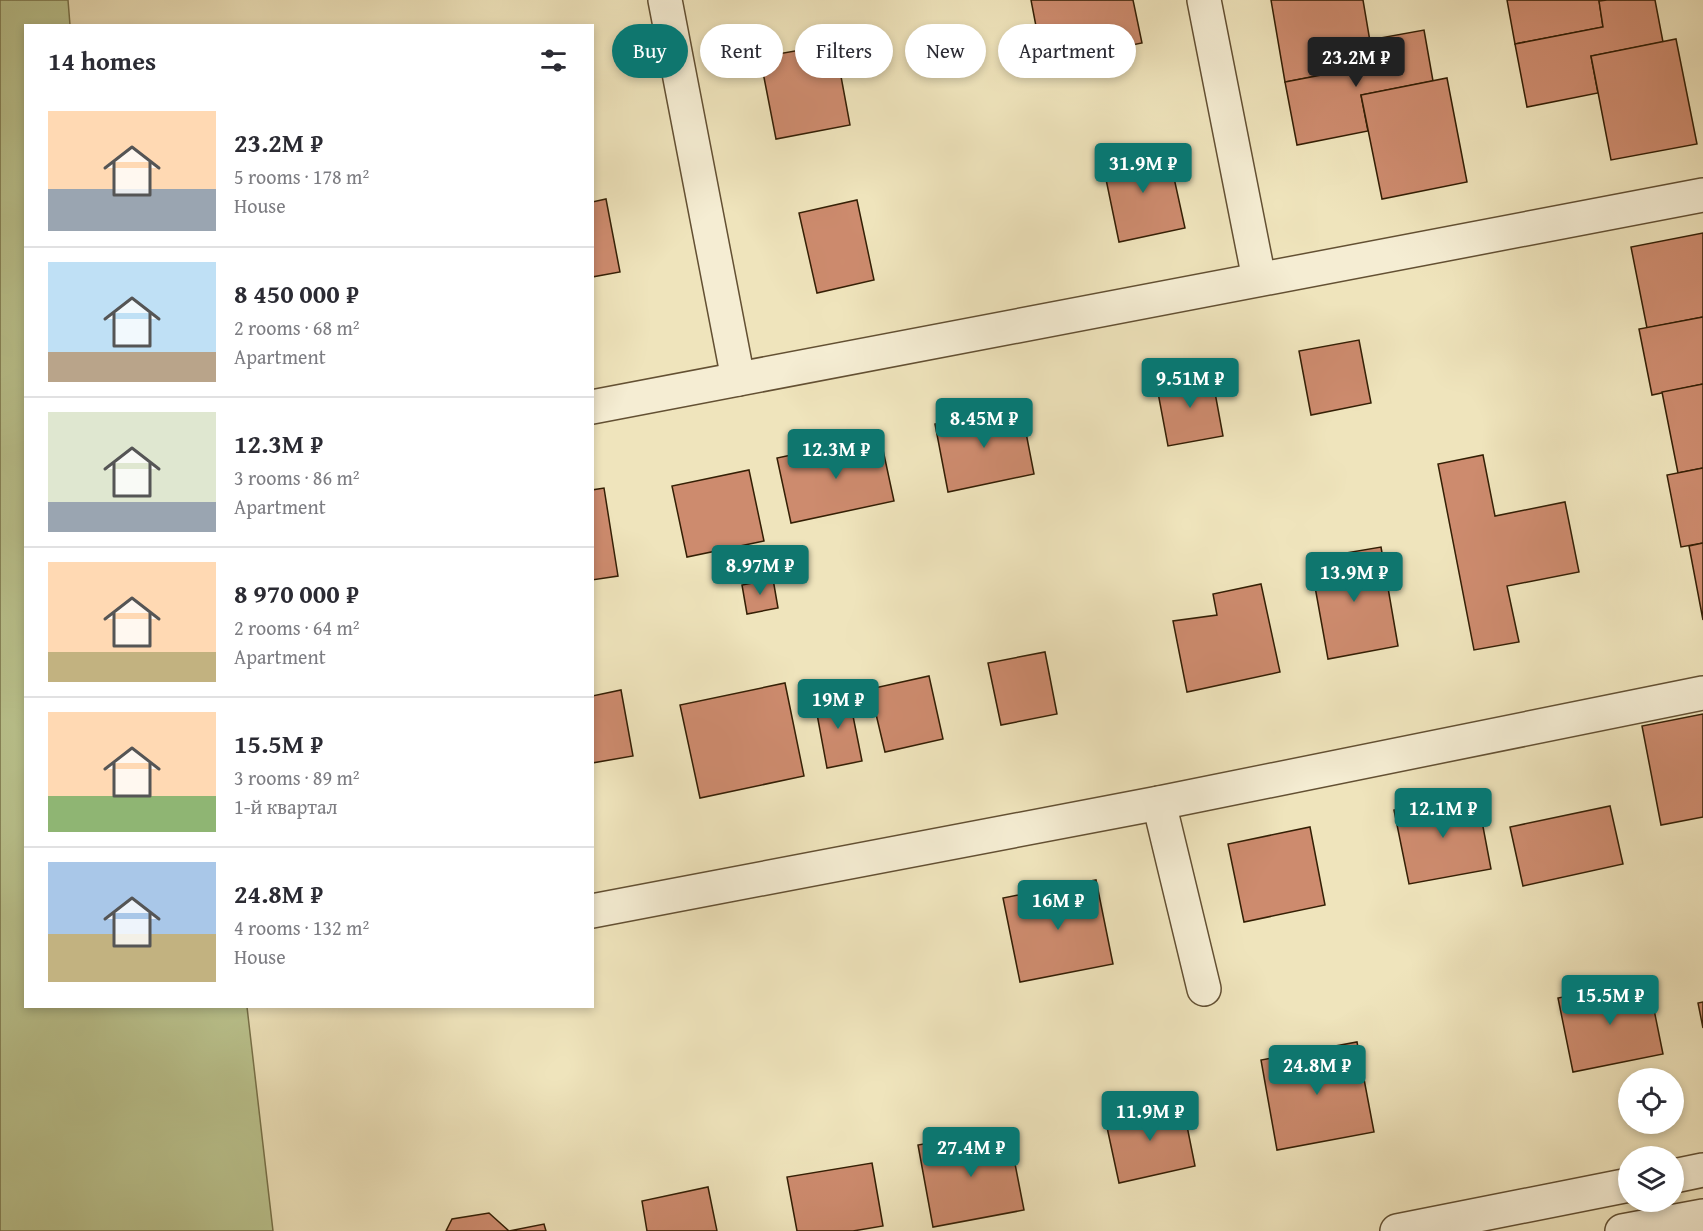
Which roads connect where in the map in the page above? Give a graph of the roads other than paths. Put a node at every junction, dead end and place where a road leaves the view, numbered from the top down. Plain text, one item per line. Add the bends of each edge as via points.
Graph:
1 (665, 0) edge
2 (1204, 0) edge
3 (1703, 195) edge
4 (1259, 279) junction
5 (738, 379) junction
6 (594, 406) edge
7 (1703, 693) edge
8 (1159, 803) junction
9 (594, 911) edge
10 (1204, 989) dead end
11 (1703, 1170) edge
12 (1684, 1174) edge
13 (1618, 1187) edge
14 (1703, 1216) edge
15 (1398, 1231) edge
16 (1622, 1231) edge

1 - 5 street
2 - 4 street
3 - 4 street
4 - 5 street
5 - 6 street
7 - 8 street
8 - 9 street
8 - 10 street
11 - 12 street
13 - 15 street
14 - 16 street

